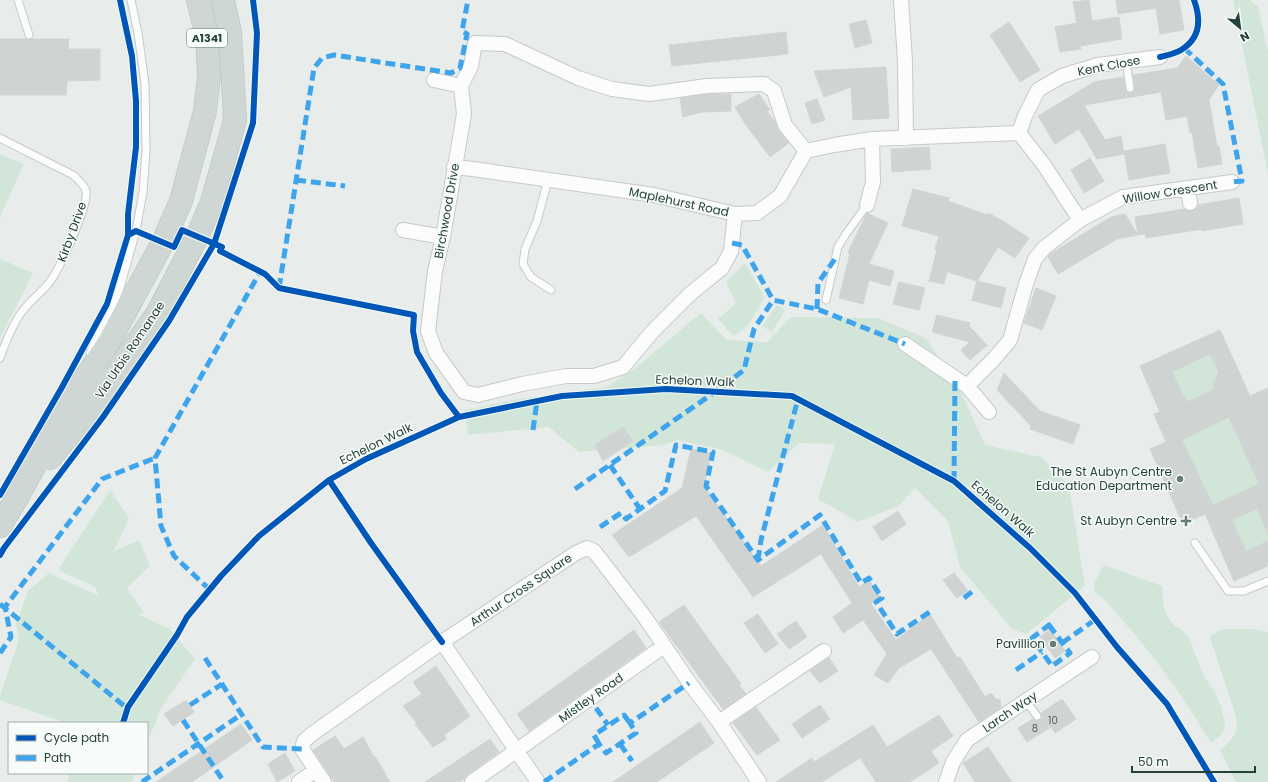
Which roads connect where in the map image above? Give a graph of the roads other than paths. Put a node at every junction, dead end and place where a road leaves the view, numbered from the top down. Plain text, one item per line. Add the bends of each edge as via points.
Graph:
1 (18, 0) edge
2 (131, 0) edge
3 (198, 0) edge
4 (223, 0) edge
5 (902, 0) edge
6 (29, 35) dead end
7 (1160, 57) dead end
8 (1126, 61) junction
9 (434, 80) dead end
10 (461, 86) junction
11 (1130, 88) dead end
12 (1019, 133) junction
13 (0, 138) edge
14 (906, 138) junction
15 (872, 139) junction
16 (806, 151) junction
17 (454, 167) junction
18 (548, 180) junction
19 (1232, 182) dead end
20 (1188, 188) junction
21 (1190, 203) dead end
22 (867, 205) joint
23 (735, 214) junction
24 (1080, 220) junction
25 (403, 230) dead end
26 (443, 237) junction
27 (551, 290) dead end
28 (826, 300) dead end
29 (904, 344) dead end
30 (0, 358) edge
31 (967, 386) junction
32 (68, 404) junction
33 (989, 412) dead end
34 (18, 496) junction
35 (0, 526) edge
36 (1195, 543) dead end
37 (1268, 581) edge
38 (442, 642) junction
39 (664, 646) junction
40 (824, 651) dead end
41 (1092, 657) dead end
42 (1026, 701) junction
43 (1037, 716) dead end
44 (719, 722) junction
45 (517, 751) junction
46 (316, 770) junction
47 (298, 782) edge
48 (324, 782) edge
49 (472, 782) edge
50 (538, 782) edge
51 (759, 782) edge
52 (946, 782) edge

1 - 6 lane
2 - 32 lane via 145,84 146,152 143,192 136,231 119,291
3 - 32 main road, Via Urbis Romanae / A1341 via 207,36 209,77 205,111 181,201 163,242 109,342
4 - 34 main road, Via Urbis Romanae / A1341 via 230,32 235,120 212,202 157,314 91,408
5 - 14 street
7 - 8 street, Kent Close
8 - 11 lane
8 - 12 street, Kent Close via 1098,65 1062,76 1038,90
9 - 10 street
10 - 16 street via 471,66 475,43 505,44 578,78 612,89 649,94 707,86 764,84 774,91 785,125
10 - 17 street, Birchwood Drive via 464,114
12 - 14 street
12 - 24 street via 1044,165
13 - 30 lane, Kirby Drive via 73,175 82,183 86,193 84,206 58,270 19,316
14 - 15 street
15 - 16 street
15 - 22 street via 873,182
16 - 23 street, Maplehurst Road via 780,196 758,213
17 - 18 street, Maplehurst Road
17 - 26 street, Birchwood Drive
18 - 23 street, Maplehurst Road via 654,195
18 - 27 lane via 537,221 525,249 523,264 530,277
19 - 20 street, Willow Crescent
20 - 21 street
20 - 24 street, Willow Crescent via 1123,197
22 - 28 lane via 838,247
23 - 26 street, Birchwood Drive via 731,251 722,268 690,294 623,366 594,376 566,376 478,396 464,392 436,352 428,332 435,271
24 - 31 street, Willow Crescent via 1044,248 1035,259 1010,340
25 - 26 street
29 - 31 street
31 - 33 street
32 - 34 main road, Via Urbis Romanae / A1341
34 - 35 main road, Via Urbis Romanae / A1341
36 - 37 lane via 1228,591 1244,591
38 - 39 street, Arthur Cross Square via 587,548 594,551
38 - 45 street
38 - 46 street, Arthur Cross Square via 304,741 302,749
39 - 44 street, Arthur Cross Square
39 - 45 street, Mistley Road
40 - 44 street
41 - 42 street, Larch Way
42 - 43 lane
42 - 52 street, Larch Way via 967,740 953,762
44 - 51 street, Arthur Cross Square
45 - 49 street, Mistley Road
45 - 50 street
46 - 47 street
46 - 48 street, Arthur Cross Square

